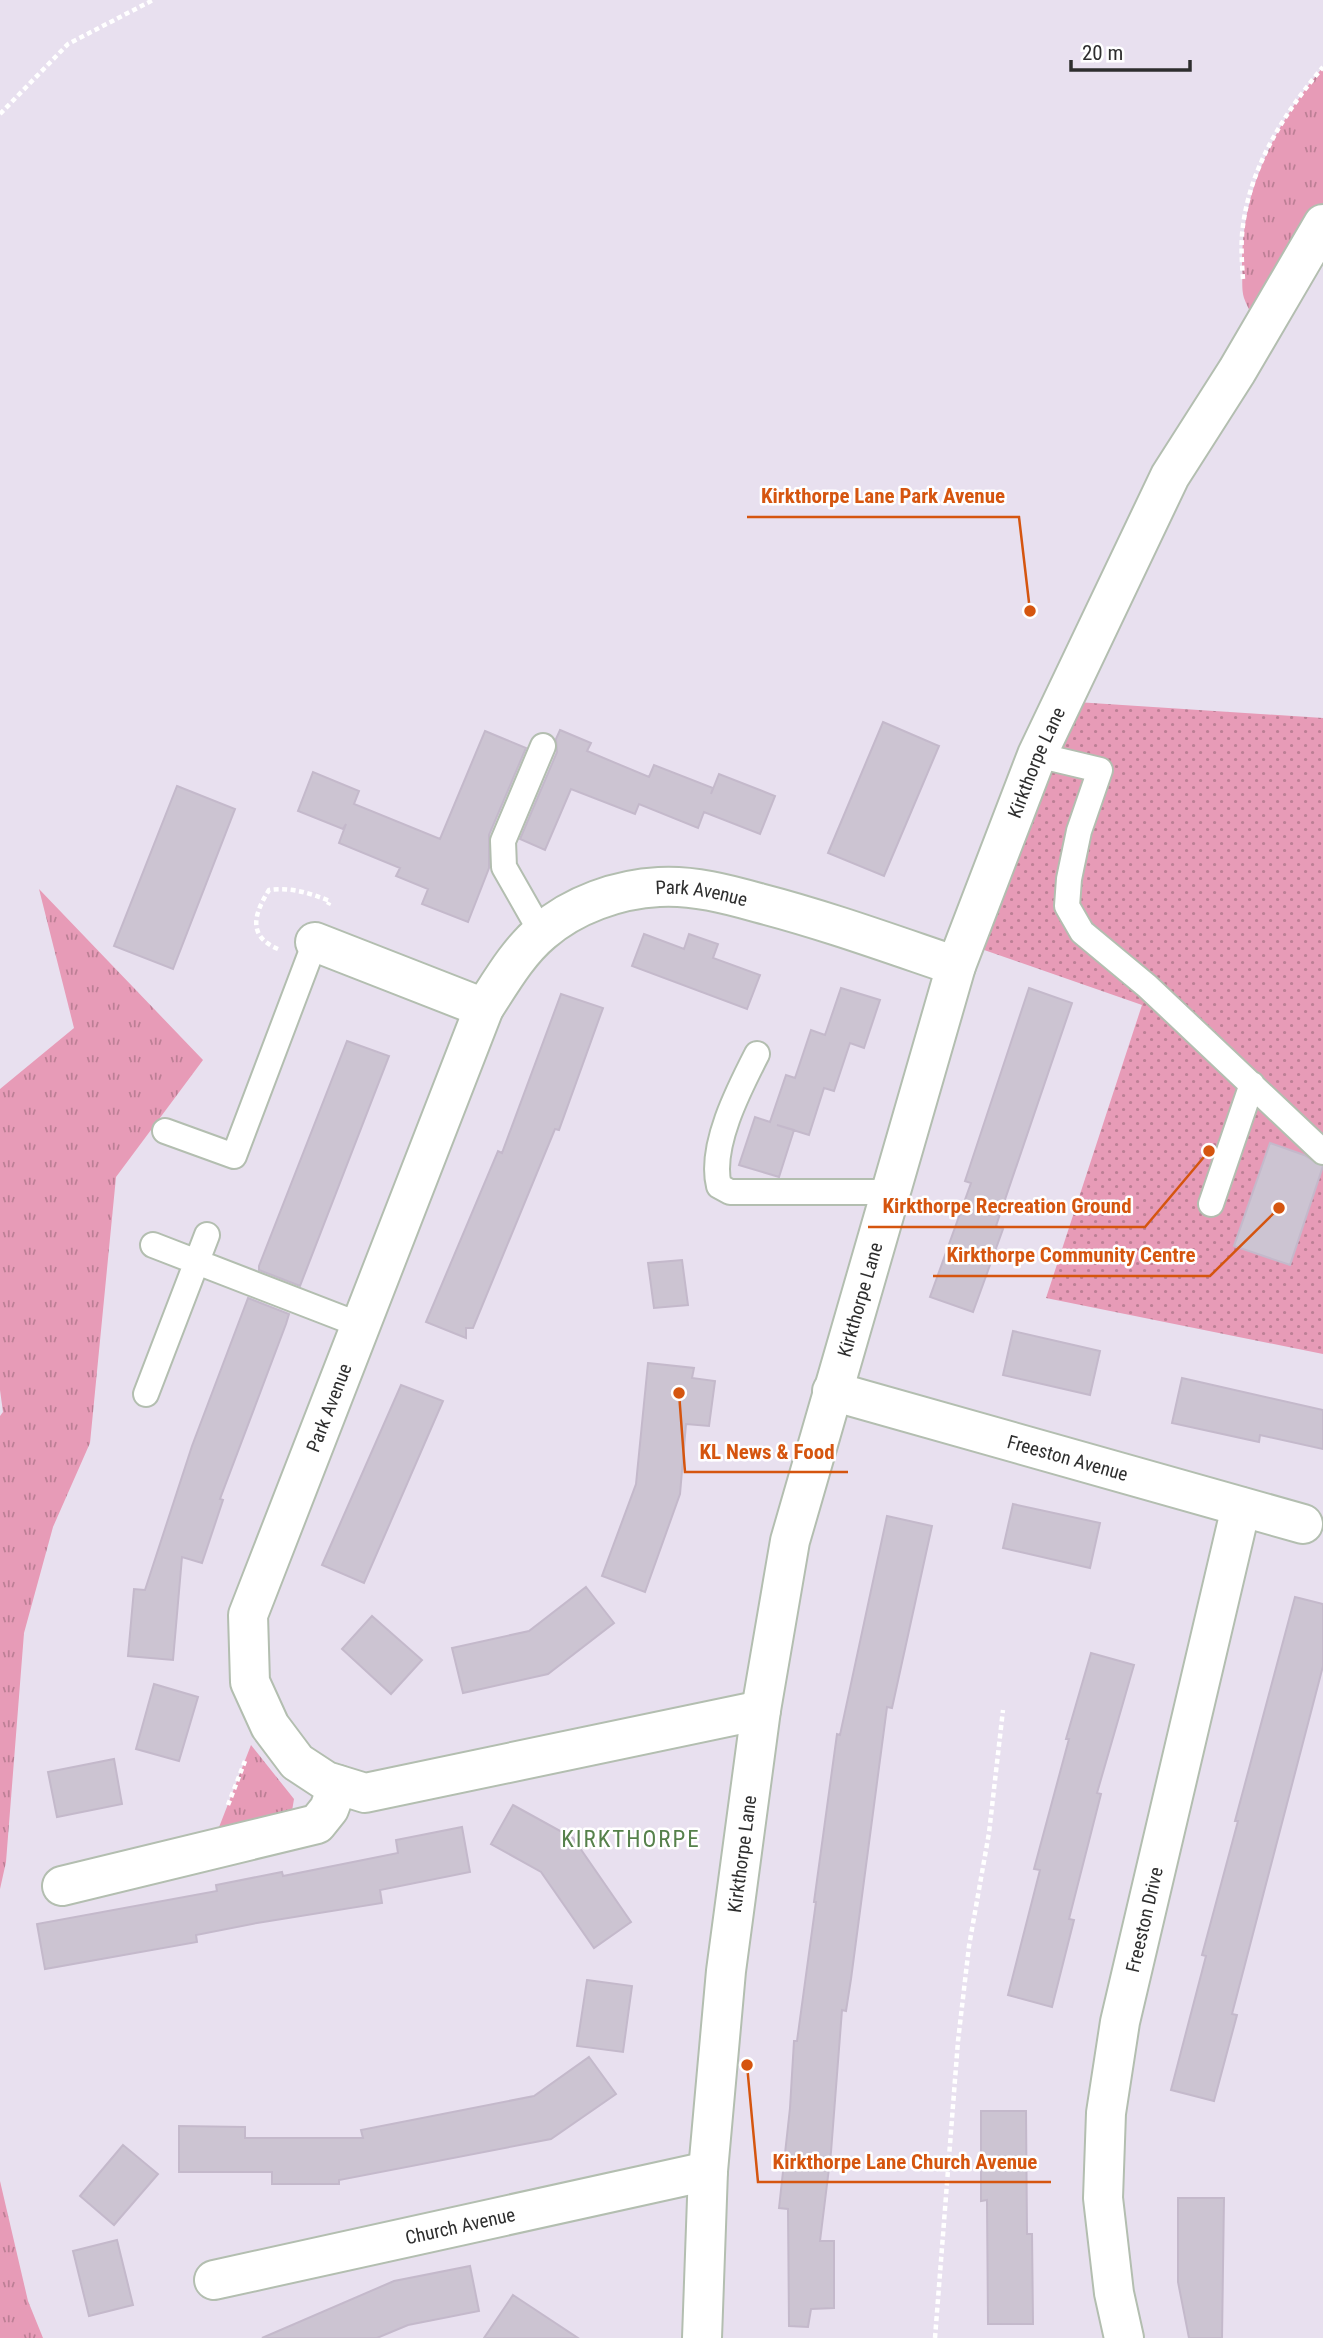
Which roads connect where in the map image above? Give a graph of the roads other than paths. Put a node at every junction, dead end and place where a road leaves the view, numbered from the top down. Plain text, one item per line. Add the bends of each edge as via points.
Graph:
1 (1323, 223) edge
2 (543, 746) dead end
3 (1037, 755) junction
4 (541, 932) junction
5 (315, 943) joint
6 (956, 966) junction
7 (484, 1008) junction
8 (757, 1054) dead end
9 (1252, 1084) junction
10 (165, 1131) dead end
11 (1323, 1152) edge
12 (890, 1192) junction
13 (1211, 1204) dead end
14 (207, 1235) dead end
15 (153, 1245) dead end
16 (196, 1262) junction
17 (360, 1325) junction
18 (832, 1391) junction
19 (146, 1394) dead end
20 (1241, 1507) junction
21 (1303, 1524) dead end
22 (761, 1710) junction
23 (338, 1785) junction
24 (62, 1886) dead end
25 (708, 2171) junction
26 (214, 2280) dead end
27 (702, 2338) edge
28 (1124, 2338) edge

1 - 3 street, Kirkthorpe Lane via 1170,476
2 - 4 lane via 503,841 504,867
3 - 6 street, Kirkthorpe Lane
3 - 9 lane via 1100,770 1079,831 1069,879 1068,906 1082,932 1147,985
4 - 6 street, Park Avenue via 579,906 613,895 659,887 713,891 790,911
4 - 7 street, Park Avenue
5 - 7 street
5 - 10 lane via 234,1156
6 - 12 street, Kirkthorpe Lane
7 - 17 street, Park Avenue
8 - 12 lane via 735,1096 715,1168 719,1185 730,1192
9 - 11 lane
9 - 13 lane
12 - 18 street, Kirkthorpe Lane
14 - 16 lane
15 - 16 lane
16 - 17 lane
16 - 19 lane
17 - 23 street, Park Avenue via 248,1615 250,1682 263,1712 297,1762
18 - 20 street, Freeston Avenue
18 - 22 street, Kirkthorpe Lane via 790,1541
20 - 21 street, Freeston Avenue
20 - 28 street, Freeston Drive via 1120,2022 1106,2113 1103,2198
22 - 23 street, Park Avenue via 365,1793
22 - 25 street, Kirkthorpe Lane via 726,1971
23 - 24 street via 317,1824
25 - 26 street, Church Avenue
25 - 27 street, Kirkthorpe Lane

